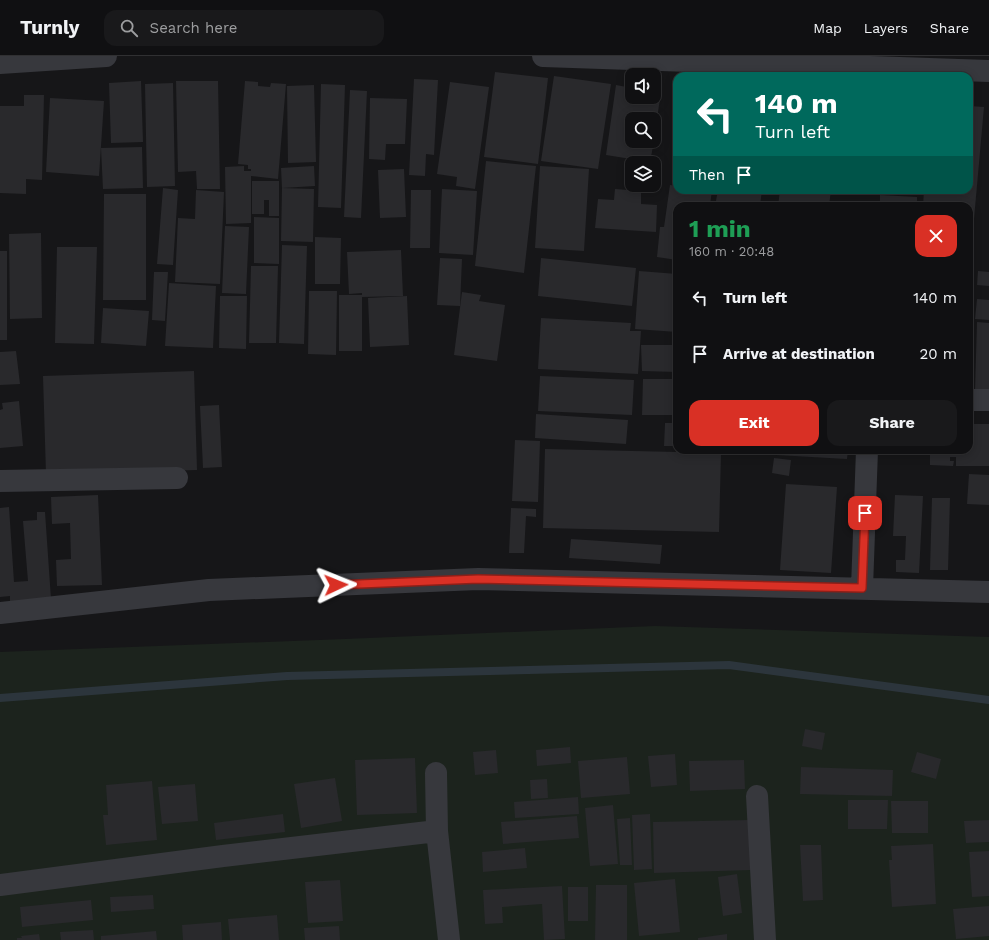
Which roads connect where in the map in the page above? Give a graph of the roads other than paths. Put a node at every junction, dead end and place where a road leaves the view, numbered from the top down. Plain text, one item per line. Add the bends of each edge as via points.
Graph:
1 (106, 56) edge
2 (543, 56) edge
3 (0, 63) edge
4 (989, 71) edge
5 (973, 400) edge
6 (989, 400) edge
7 (867, 454) edge
8 (177, 478) dead end
9 (0, 481) edge
10 (862, 588) junction
11 (989, 592) edge
12 (0, 613) edge
13 (436, 773) dead end
14 (757, 796) dead end
15 (437, 831) junction
16 (0, 885) edge
17 (449, 940) edge
18 (765, 940) edge

1 - 3 street
2 - 4 street
5 - 6 street
7 - 10 street
8 - 9 street
10 - 11 street
10 - 12 street via 478,579 209,590
13 - 15 street
14 - 18 street
15 - 16 street
15 - 17 street

